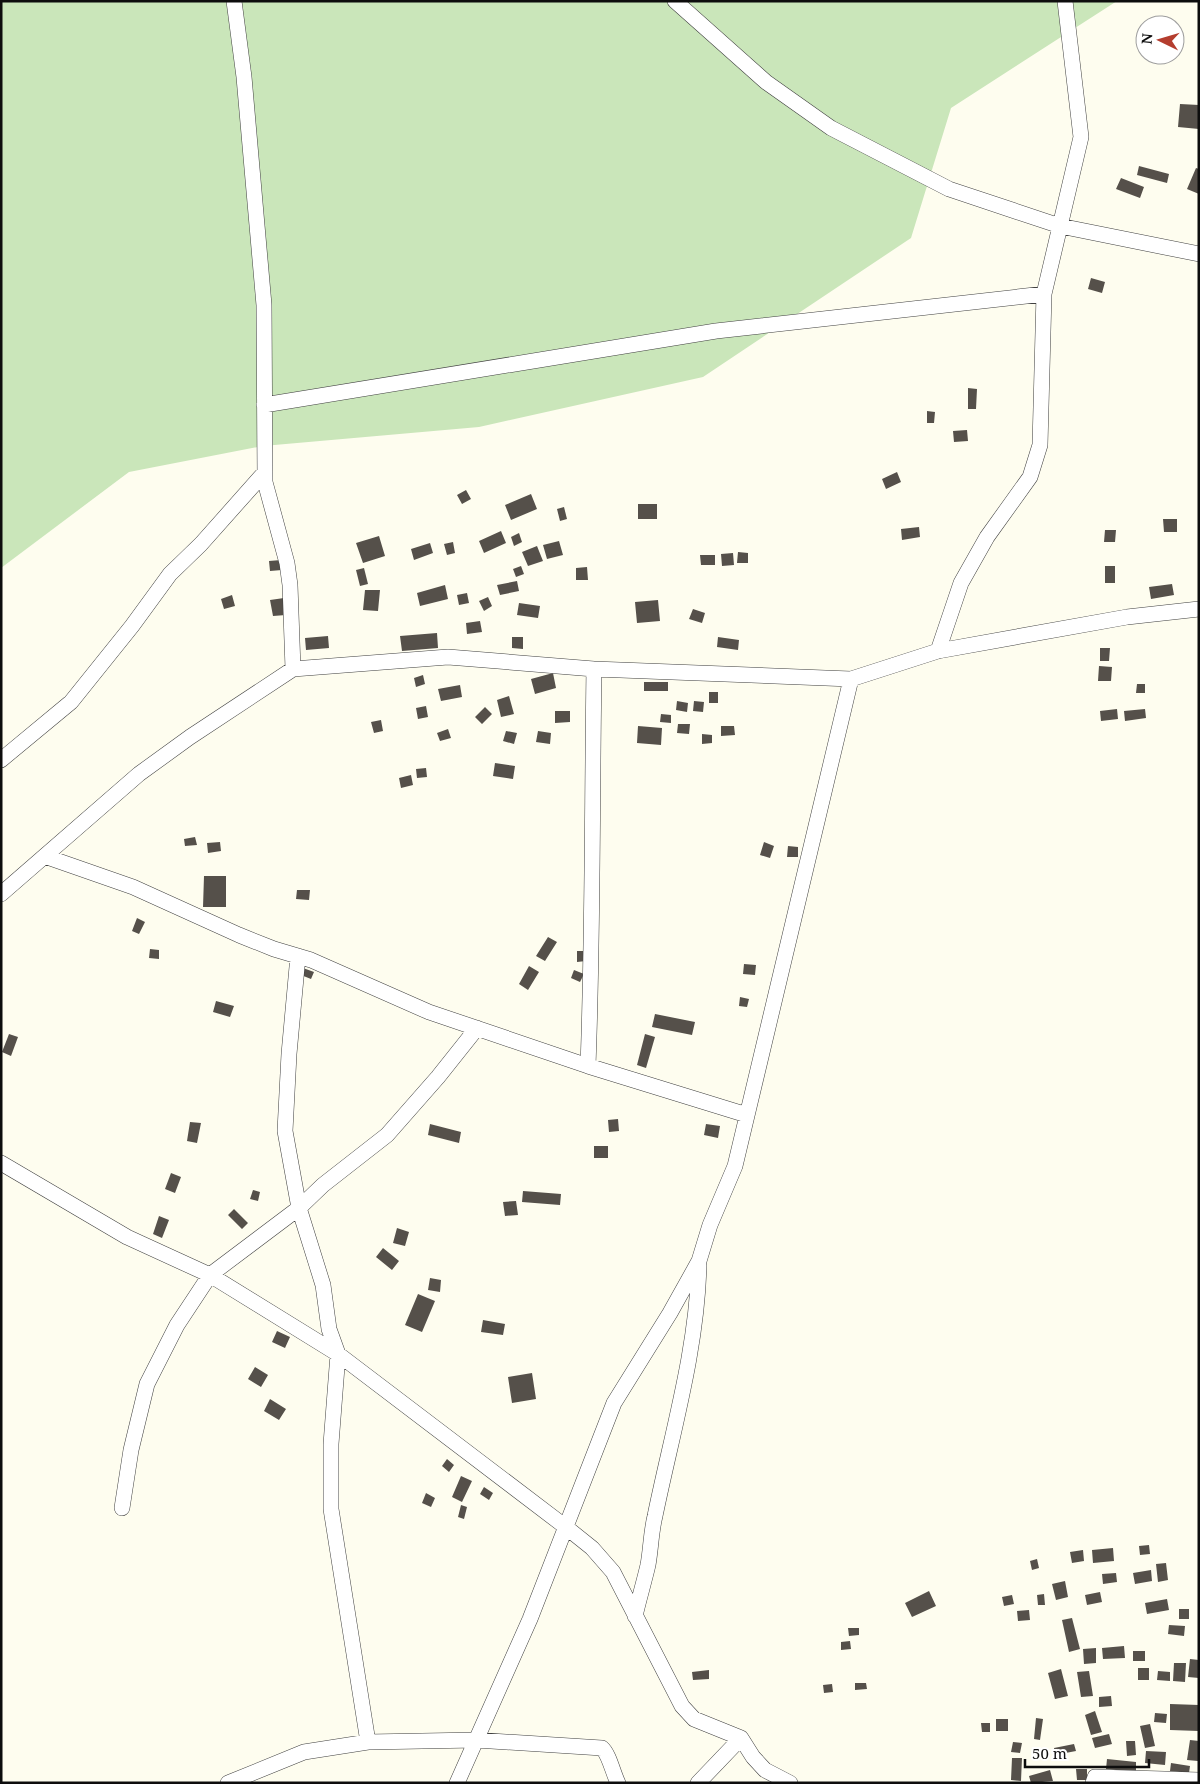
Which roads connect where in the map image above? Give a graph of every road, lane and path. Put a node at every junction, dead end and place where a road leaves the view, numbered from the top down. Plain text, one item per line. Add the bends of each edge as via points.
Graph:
1 (234, 1) edge
2 (675, 1) edge
3 (1065, 1) edge
4 (1060, 226) junction
5 (1199, 255) edge
6 (1044, 294) junction
7 (264, 405) junction
8 (265, 472) junction
9 (1199, 609) edge
10 (938, 651) junction
11 (293, 669) junction
12 (594, 669) junction
13 (850, 679) junction
14 (1, 760) edge
15 (47, 857) junction
16 (1, 894) edge
17 (298, 956) junction
18 (477, 1028) junction
19 (588, 1066) junction
20 (747, 1115) junction
21 (1, 1163) edge
22 (299, 1208) junction
23 (699, 1261) junction
24 (210, 1275) junction
25 (338, 1354) junction
26 (122, 1508) dead end
27 (567, 1528) junction
28 (635, 1616) junction
29 (741, 1738) junction
30 (476, 1740) junction
31 (368, 1742) junction
32 (1199, 1780) edge
33 (228, 1783) edge
34 (457, 1783) edge
35 (618, 1783) edge
36 (698, 1783) edge
37 (790, 1783) edge
38 (1093, 1783) edge

1 - 7 street via 264,305
2 - 4 street via 766,82 832,128 949,189
3 - 4 street via 1081,136
4 - 5 street
4 - 6 street
6 - 7 street via 716,332
6 - 10 street via 1040,445 1030,477 987,537 961,583
7 - 8 street
8 - 11 street via 266,491 287,563
8 - 14 street via 170,574 70,702
9 - 10 street via 1127,617
10 - 13 street
11 - 12 street via 448,657
11 - 15 street via 139,774
12 - 13 street
12 - 19 street
13 - 20 street
15 - 16 street
15 - 17 street via 133,887 239,935
17 - 18 street via 416,1007
17 - 22 street via 285,1131
18 - 19 street
18 - 22 street via 387,1135
19 - 20 street
20 - 23 street via 736,1166 710,1225
21 - 24 street via 128,1237
22 - 24 street
22 - 25 street via 323,1286 329,1329
23 - 27 street via 614,1403
23 - 28 street via 698,1292 674,1438 654,1517 648,1563
24 - 25 street
24 - 26 street via 168,1341 147,1384 131,1450
25 - 27 street
25 - 31 street via 331,1444 331,1509
27 - 28 street via 592,1548 613,1572
27 - 30 street
28 - 29 street via 682,1706 694,1719
29 - 36 street
29 - 37 street via 765,1770
30 - 31 street
30 - 34 street
30 - 35 street via 602,1748 607,1752
31 - 33 street via 304,1752
32 - 38 street via 1095,1777

